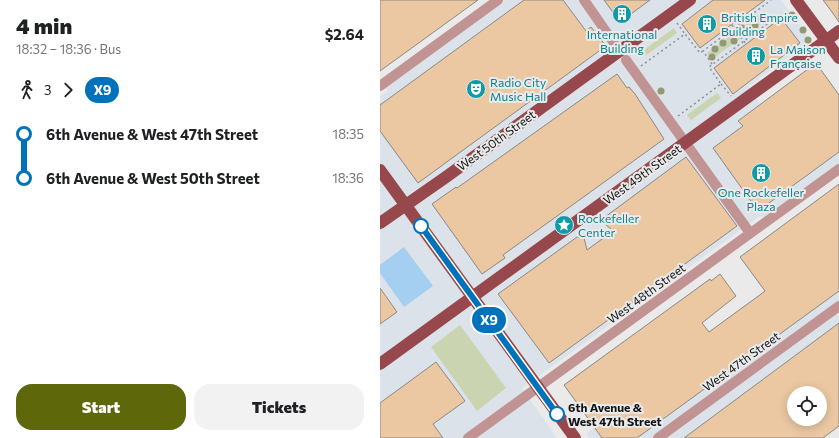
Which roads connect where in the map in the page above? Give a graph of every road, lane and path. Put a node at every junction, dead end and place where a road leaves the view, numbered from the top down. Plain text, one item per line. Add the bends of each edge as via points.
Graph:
1 (498, 0) edge
2 (584, 0) edge
3 (690, 0) edge
4 (771, 0) edge
5 (796, 0) edge
6 (782, 13) dead end
7 (676, 22) dead end
8 (732, 25) dead end
9 (734, 28) junction
10 (839, 31) edge
11 (685, 34) junction
12 (826, 40) junction
13 (744, 41) junction
14 (614, 43) dead end
15 (746, 44) dead end
16 (703, 51) junction
17 (839, 58) edge
18 (626, 60) dead end
19 (712, 64) junction
20 (634, 71) junction
21 (722, 84) junction
22 (380, 86) edge
23 (731, 96) dead end
24 (670, 122) junction
25 (685, 142) junction
26 (839, 169) edge
27 (380, 170) edge
28 (405, 205) junction
29 (380, 223) edge
30 (750, 233) junction
31 (472, 297) junction
32 (839, 306) edge
33 (380, 364) edge
34 (538, 388) junction
35 (468, 438) edge
36 (575, 438) edge
37 (658, 438) edge

1 - 22 street
2 - 14 street
3 - 28 main road, West 50th Street
4 - 9 path
5 - 12 main road
6 - 13 path
7 - 11 path
8 - 9 path
9 - 13 path
9 - 16 path
10 - 12 main road, West 49th Street
11 - 16 path via 700,53
11 - 20 path
12 - 17 main road
12 - 25 main road, West 49th Street
13 - 15 path
13 - 19 path
16 - 19 path
18 - 20 street
19 - 21 path via 709,67
20 - 24 street
21 - 23 path
21 - 24 path
24 - 25 street
25 - 30 street
25 - 31 main road, West 49th Street
26 - 30 street, West 48th Street
27 - 28 main road
28 - 29 main road, West 50th Street
28 - 31 main road
30 - 34 street, West 48th Street
31 - 33 main road, West 49th Street
31 - 34 main road
32 - 37 street, West 47th Street
34 - 35 street, West 48th Street
34 - 36 main road

